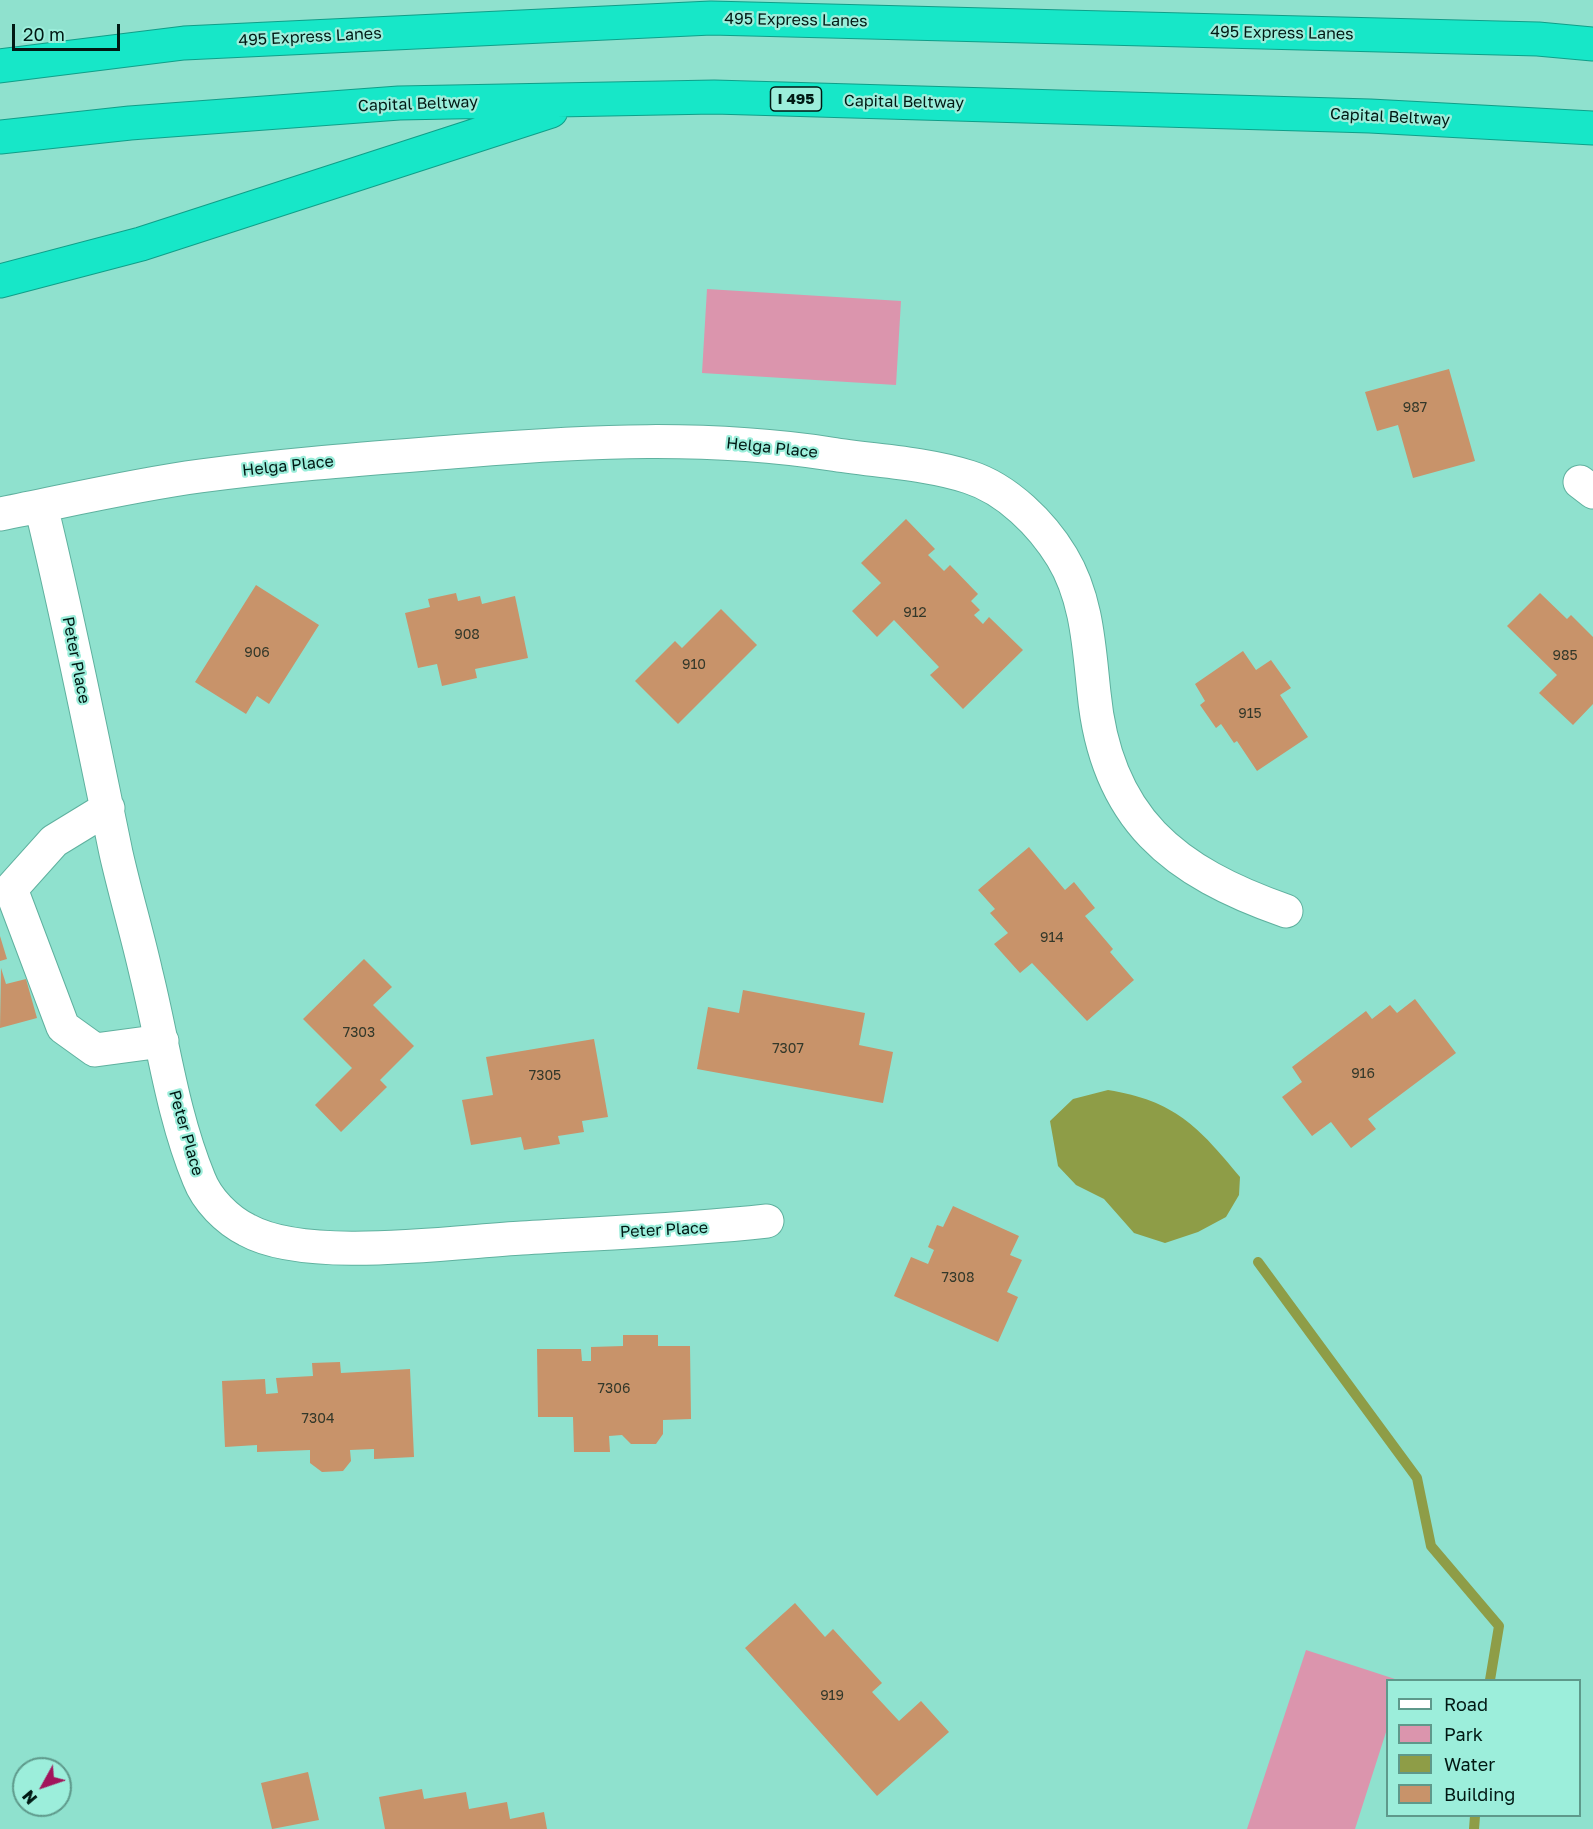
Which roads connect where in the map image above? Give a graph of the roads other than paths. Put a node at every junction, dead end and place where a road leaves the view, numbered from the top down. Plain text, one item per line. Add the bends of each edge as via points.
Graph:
1 (1593, 44) edge
2 (0, 66) edge
3 (714, 97) junction
4 (1593, 128) edge
5 (0, 137) edge
6 (0, 281) edge
7 (41, 506) junction
8 (0, 513) edge
9 (108, 808) junction
10 (1286, 911) dead end
11 (162, 1041) junction
12 (767, 1221) dead end

1 - 2 highway, 495 Express Lanes via 1538,39 711,18 184,43
3 - 4 highway, Capital Beltway / I 495 via 1370,116
3 - 5 highway, Capital Beltway / I 495 via 399,103
3 - 6 highway via 546,111 141,244
7 - 8 street, Helga Place
7 - 9 street, Peter Place
7 - 10 street, Helga Place via 220,474 321,462 591,441 675,440 783,446 971,477 1009,498 1040,527 1064,559 1080,598 1097,724 1111,771 1132,810 1160,845 1194,871 1238,894
9 - 11 street, Peter Place
9 - 11 street via 54,841 11,889 63,1027 95,1050
11 - 12 street, Peter Place via 182,1131 200,1183 221,1211 246,1230 272,1241 309,1247 386,1246

